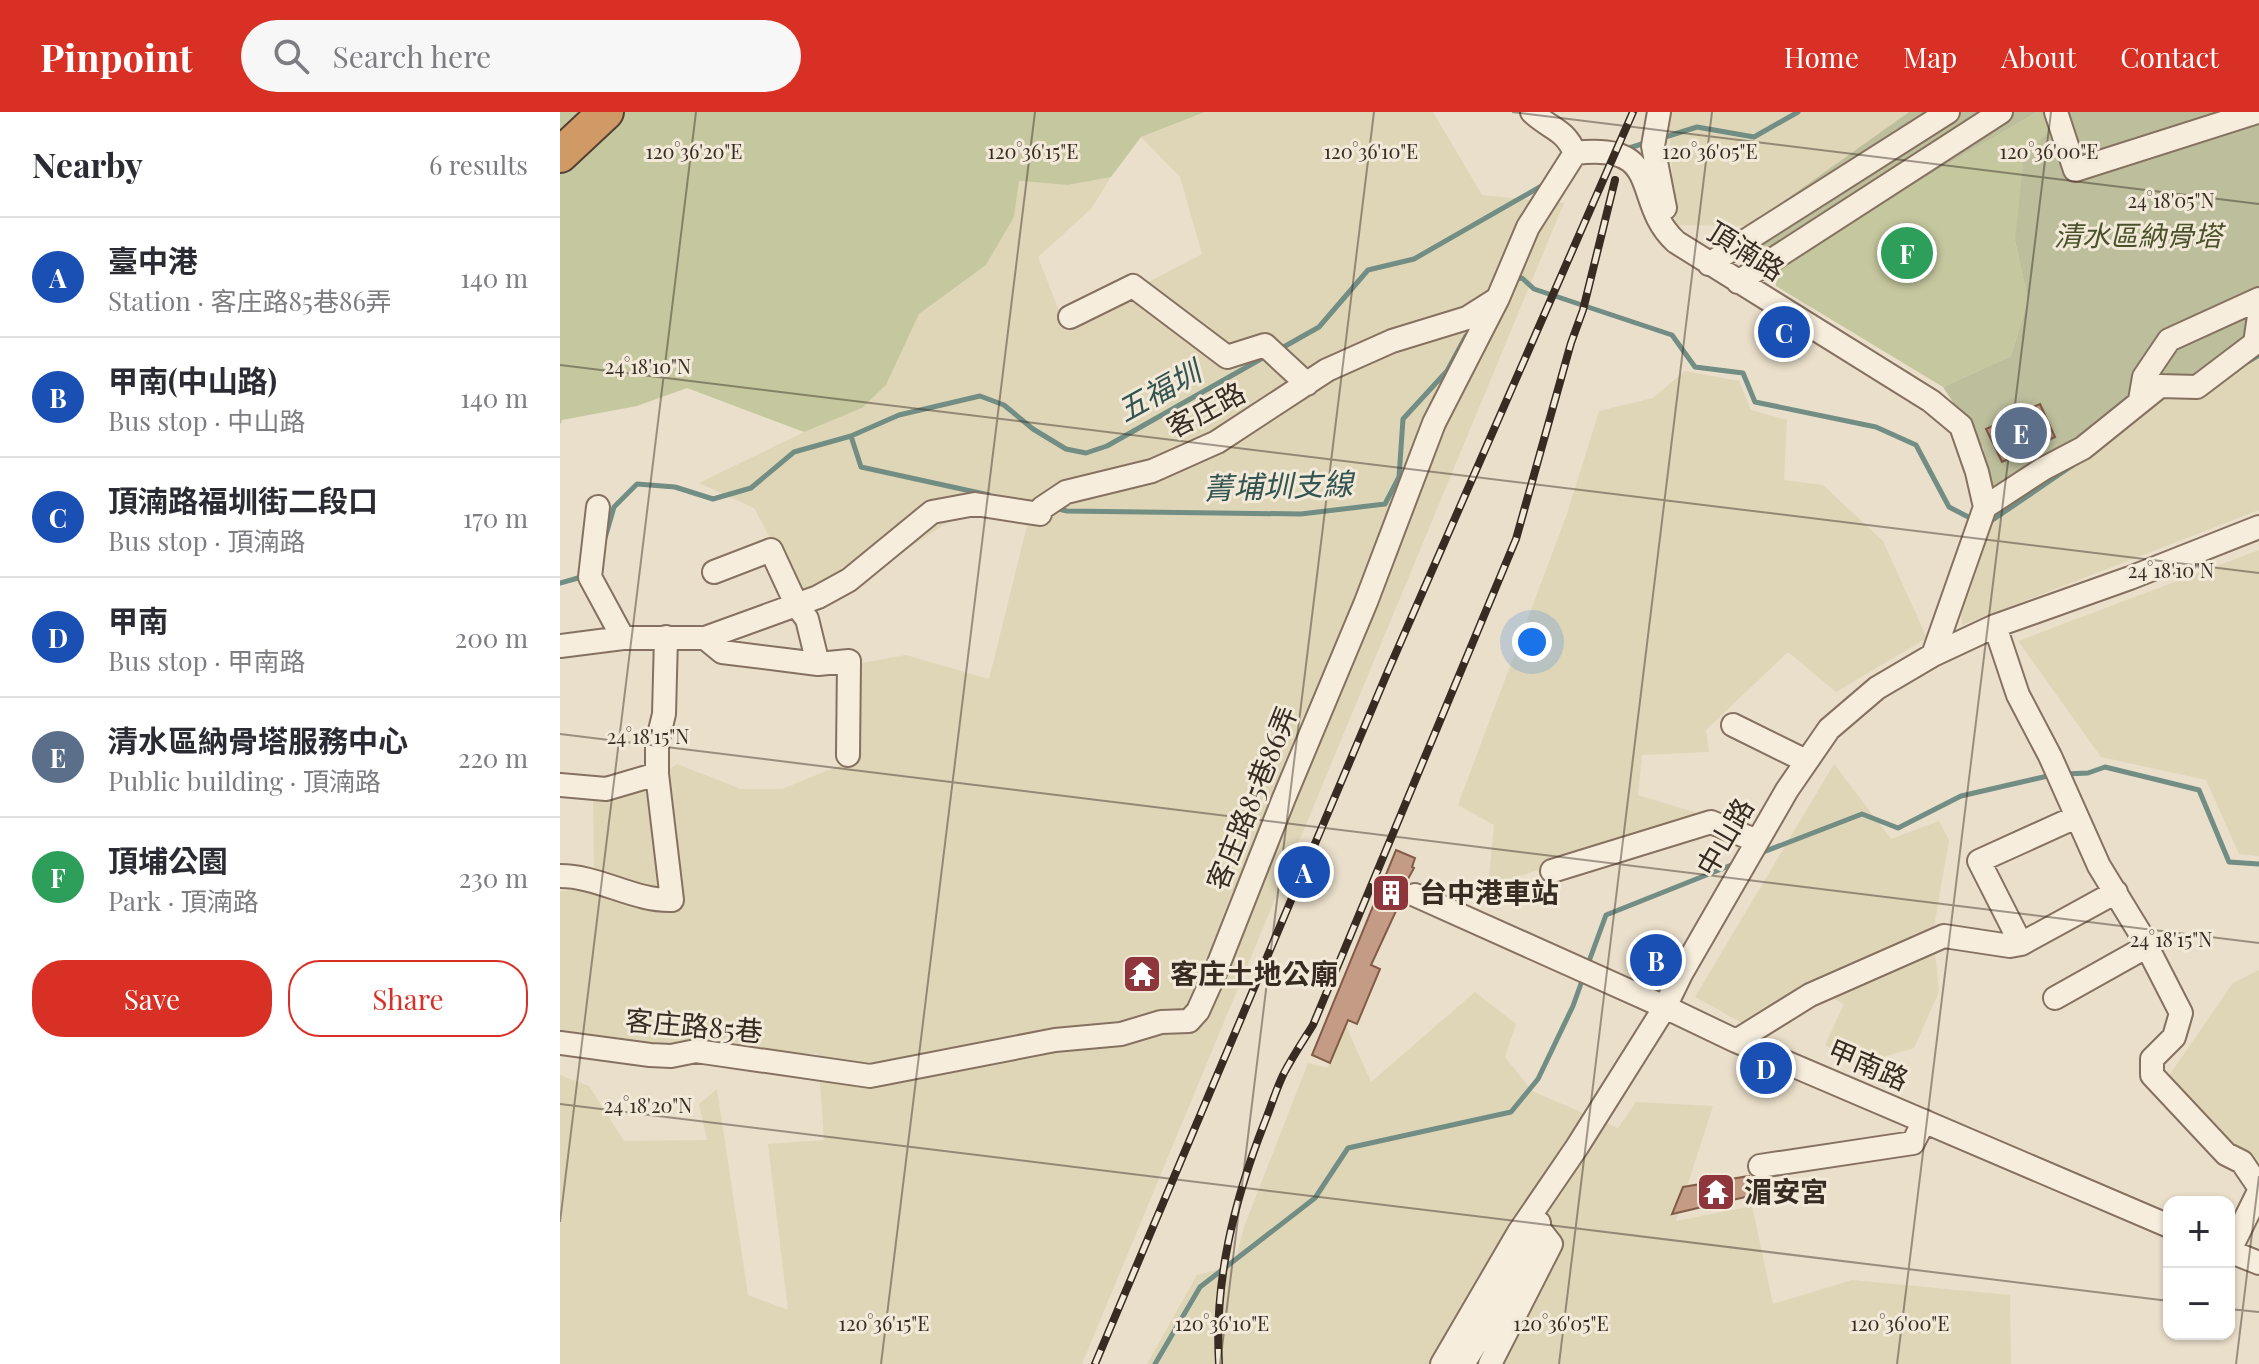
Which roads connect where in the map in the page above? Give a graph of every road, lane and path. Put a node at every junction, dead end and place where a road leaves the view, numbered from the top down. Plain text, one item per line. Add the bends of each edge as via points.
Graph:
1 (606, 112) edge
2 (1532, 112) edge
3 (1564, 112) edge
4 (1659, 112) edge
5 (1948, 112) edge
6 (2001, 112) edge
7 (2056, 112) edge
8 (2257, 112) edge
9 (1571, 145) junction
10 (560, 155) edge
11 (1666, 233) junction
12 (1709, 264) junction
13 (1738, 282) junction
14 (1498, 298) junction
15 (2259, 299) edge
16 (2259, 316) edge
17 (1070, 317) dead end
18 (1307, 384) junction
19 (2140, 400) junction
20 (598, 507) dead end
21 (1985, 507) junction
22 (2259, 527) edge
23 (714, 572) dead end
24 (797, 606) junction
25 (1995, 626) junction
26 (666, 637) junction
27 (623, 638) junction
28 (705, 638) junction
29 (560, 646) edge
30 (1933, 655) junction
31 (818, 664) junction
32 (1733, 725) dead end
33 (848, 755) dead end
34 (1806, 761) junction
35 (657, 774) junction
36 (560, 785) edge
37 (2076, 817) junction
38 (1757, 841) junction
39 (1552, 871) dead end
40 (560, 876) edge
41 (2116, 892) junction
42 (1415, 895) dead end
43 (2021, 944) junction
44 (2146, 947) junction
45 (2055, 998) dead end
46 (1665, 1007) junction
47 (1736, 1041) junction
48 (560, 1043) edge
49 (870, 1076) joint
50 (1924, 1121) junction
51 (1577, 1147) junction
52 (1760, 1166) dead end
53 (2259, 1189) edge
54 (2163, 1223) edge
55 (1537, 1226) junction
56 (2235, 1239) edge
57 (2235, 1254) edge
58 (2259, 1263) edge
59 (1442, 1364) edge
60 (1463, 1364) edge
61 (1490, 1364) edge

1 - 10 highway
2 - 9 street
3 - 9 street
4 - 11 street via 1653,146
5 - 12 street
6 - 13 street
7 - 8 street via 2075,170
9 - 11 street, 頂湳路 via 1628,158
9 - 14 street
11 - 12 street, 頂湳路
12 - 13 street, 頂湳路
13 - 21 street, 頂湳路 via 1931,401 1961,426
14 - 18 street, 客庄路 via 1467,318 1392,341
14 - 49 street, 客庄路85巷86弄 via 1434,423 1198,1011 1189,1021 1055,1040
15 - 19 street via 2169,340 2144,377
16 - 19 street via 2255,343 2197,387 2160,386
17 - 18 street via 1133,286 1227,357 1265,345
18 - 24 street, 客庄路 via 1217,442 1152,471 1066,492 1040,514 975,504 932,512 849,580
19 - 21 street via 2083,448
20 - 27 street via 590,577
21 - 30 street
22 - 25 street, 中山路
23 - 24 street via 771,550
24 - 28 street, 客庄路
24 - 31 street via 807,619
25 - 30 street, 中山路
25 - 37 street via 2018,695
26 - 27 street, 客庄路
26 - 28 street, 客庄路
26 - 35 street
27 - 29 street, 客庄路
28 - 31 street via 722,652
30 - 34 street, 中山路 via 1877,688 1829,729
31 - 33 street via 849,661
32 - 34 street
34 - 38 street, 中山路
35 - 36 street via 606,789
35 - 40 street via 672,900
37 - 41 street
37 - 43 street via 1979,861
38 - 39 street via 1711,822
38 - 46 street, 中山路
41 - 43 street
41 - 44 street
42 - 46 street, 甲南路
43 - 47 street via 1944,936 1810,995
44 - 45 street
44 - 53 street via 2181,1013 2174,1037 2152,1059 2152,1075 2226,1154 2242,1162
46 - 47 street, 甲南路
46 - 51 street, 中山路
47 - 50 street, 甲南路
48 - 49 street, 客庄路85巷 via 650,1055 696,1051
50 - 52 street via 1913,1143
50 - 54 street, 甲南路
51 - 55 street
51 - 59 street via 1519,1232
53 - 56 street
55 - 60 street via 1497,1310
55 - 61 street via 1551,1244
57 - 58 street

